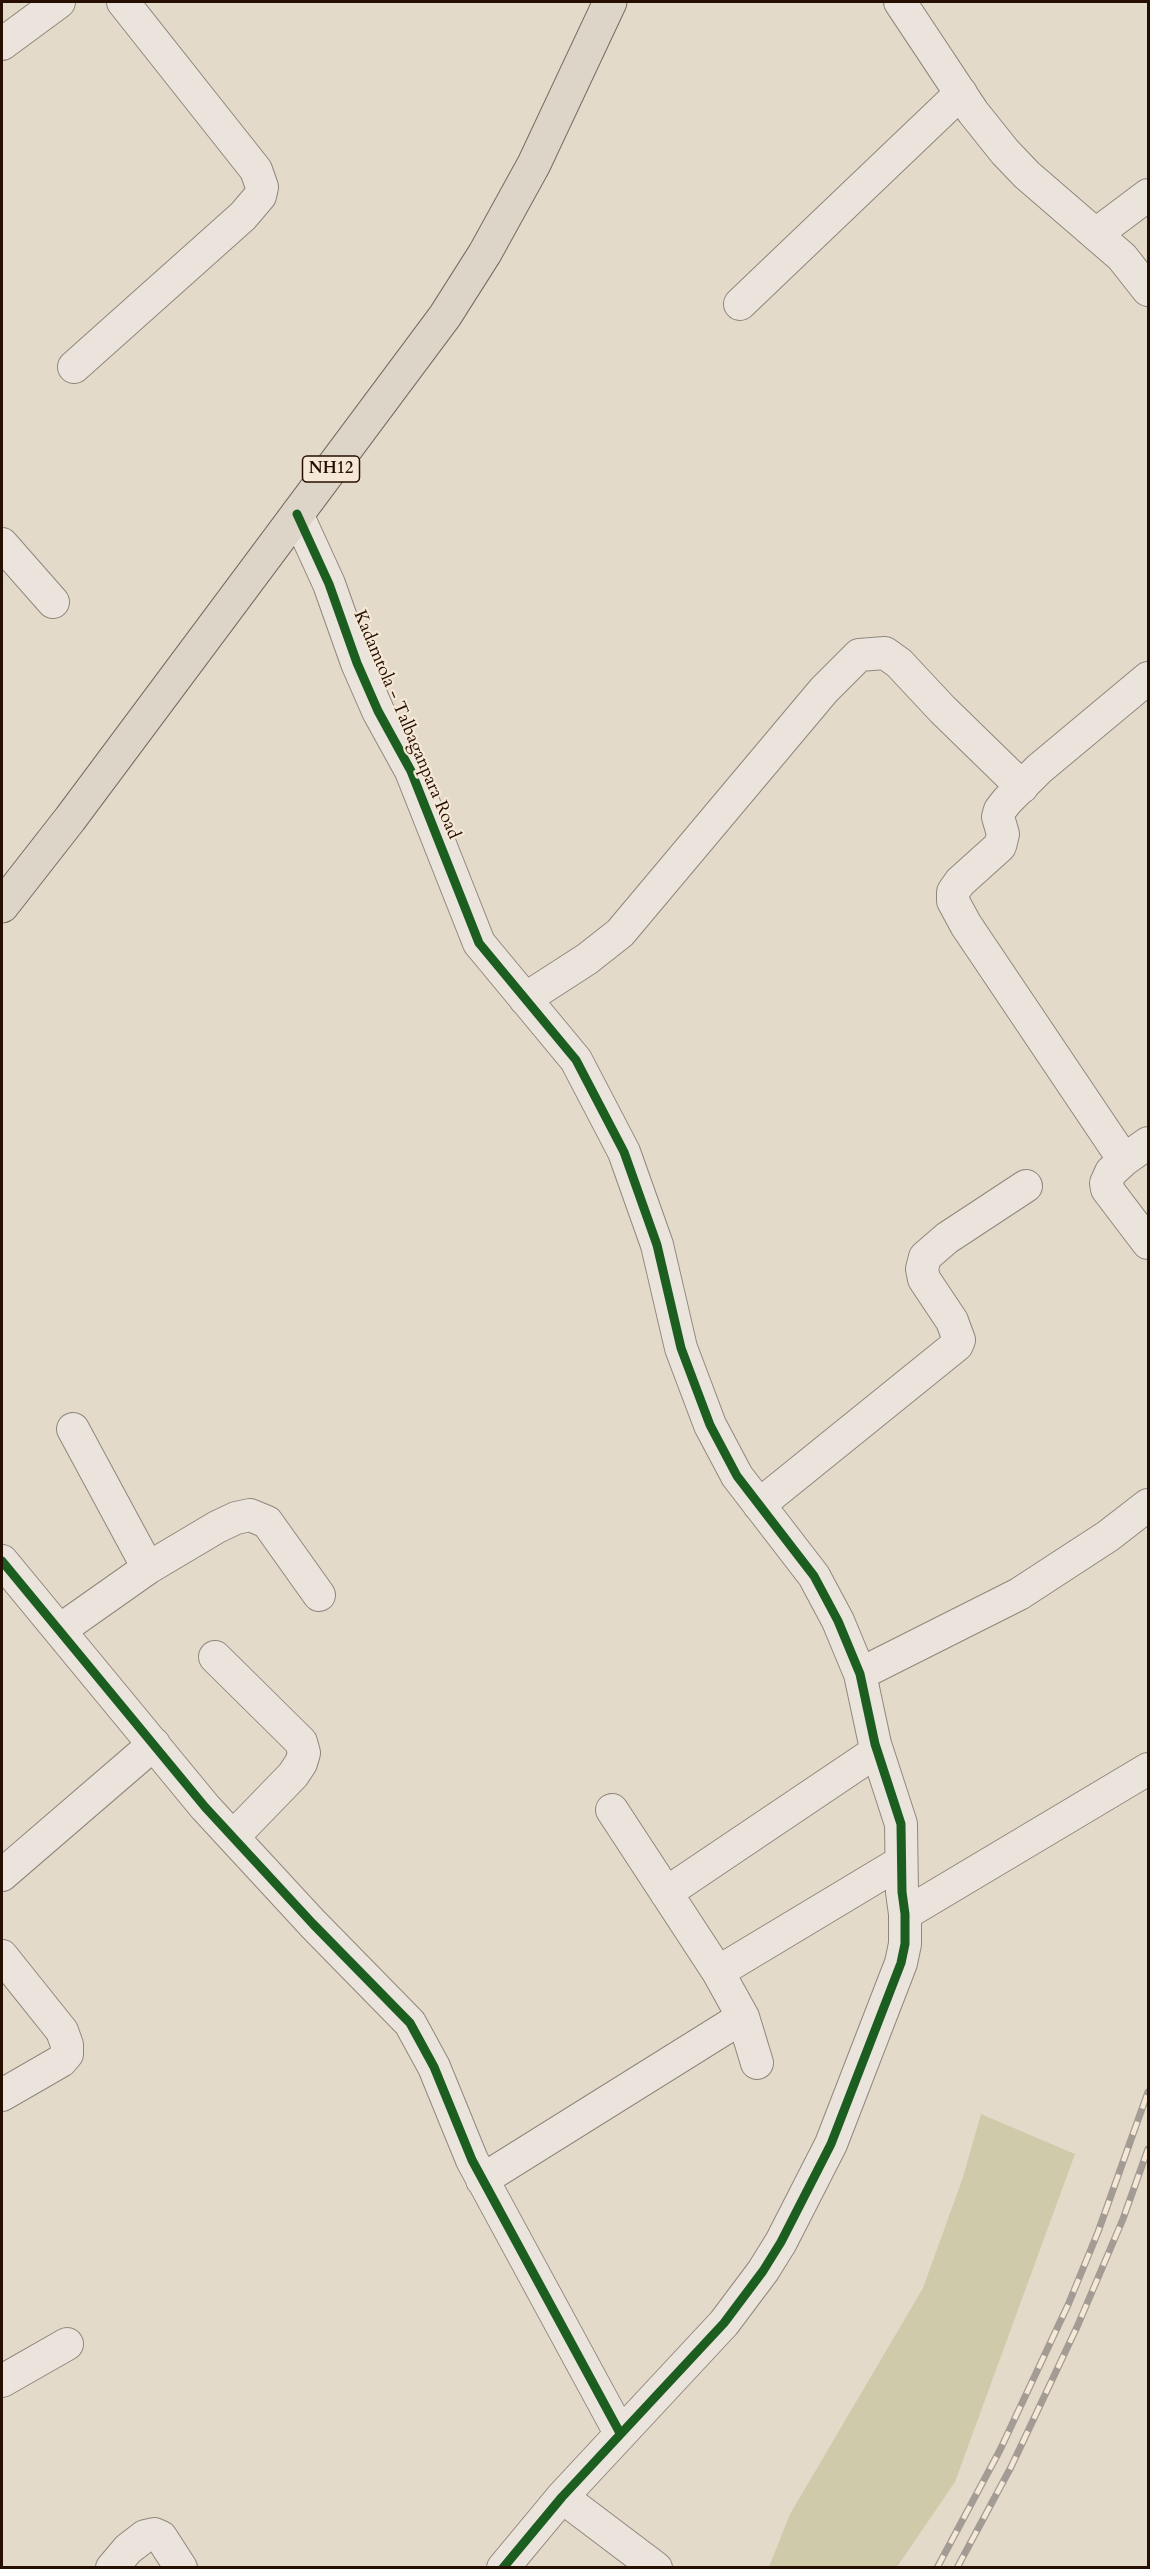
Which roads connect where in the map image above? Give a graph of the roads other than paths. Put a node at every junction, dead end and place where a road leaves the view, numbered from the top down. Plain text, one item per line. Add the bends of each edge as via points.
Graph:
1 (59, 2) edge
2 (123, 2) edge
3 (610, 2) edge
4 (900, 2) edge
5 (2, 44) edge
6 (961, 93) junction
7 (1149, 195) edge
8 (1096, 234) junction
9 (1149, 290) edge
10 (740, 304) dead end
11 (74, 367) dead end
12 (297, 514) junction
13 (2, 544) edge
14 (53, 602) dead end
15 (1149, 678) edge
16 (1022, 787) junction
17 (4, 898) edge
18 (525, 999) junction
19 (1136, 1151) edge
20 (1026, 1186) dead end
21 (1149, 1243) edge
22 (73, 1429) dead end
23 (759, 1505) junction
24 (1149, 1505) edge
25 (2, 1561) edge
26 (148, 1568) junction
27 (319, 1595) dead end
28 (60, 1630) junction
29 (215, 1657) dead end
30 (860, 1674) junction
31 (154, 1744) junction
32 (877, 1751) junction
33 (1149, 1769) edge
34 (612, 1810) dead end
35 (233, 1837) junction
36 (901, 1862) junction
37 (2, 1875) edge
38 (666, 1893) junction
39 (905, 1914) junction
40 (2, 1956) edge
41 (718, 1971) junction
42 (743, 2017) junction
43 (758, 2063) dead end
44 (2, 2095) edge
45 (482, 2180) junction
46 (67, 2344) dead end
47 (2, 2381) edge
48 (620, 2433) junction
49 (562, 2497) junction
50 (112, 2568) edge
51 (181, 2568) edge
52 (503, 2568) edge
53 (656, 2568) edge

1 - 5 street
2 - 11 street via 256,170 261,196
3 - 12 main road, NH12 via 534,164 485,253 445,316
4 - 6 street
6 - 8 street via 988,132 1027,175
6 - 10 street
7 - 8 street
8 - 9 street via 1122,257
12 - 17 main road, NH12 via 70,819
12 - 18 street, Kadamtola - Talbaganpara Road via 378,711 411,771 479,943
13 - 14 street
15 - 16 street
16 - 18 street via 899,663 885,653 859,655 824,690 620,933 587,960
16 - 19 street via 999,810 1003,834 1000,846 960,882 953,892 953,901 966,924
18 - 23 street, Kadamtola - Talbaganpara Road via 576,1060 624,1152 657,1245 681,1348 710,1425 737,1476
19 - 21 street via 1111,1172 1106,1183
20 - 23 street via 925,1257 924,1279 952,1320 957,1345
22 - 26 street
23 - 30 street, Kadamtola - Talbaganpara Road via 814,1576
24 - 30 street via 1019,1594
25 - 28 street
26 - 27 street via 217,1527 250,1515 267,1522
26 - 28 street
28 - 31 street
29 - 35 street via 301,1742 304,1753 293,1775
30 - 32 street, Kadamtola - Talbaganpara Road
31 - 35 street
31 - 37 street
32 - 36 street, Kadamtola - Talbaganpara Road via 901,1824
32 - 38 street
33 - 39 street
34 - 38 street
35 - 45 street via 410,2023 434,2067
36 - 39 street, Kadamtola - Talbaganpara Road
36 - 41 street
38 - 41 street
39 - 48 street, Kadamtola - Talbaganpara Road via 905,1944 894,1983 831,2144 781,2242 724,2323
40 - 44 street via 62,2031 67,2054 62,2061
41 - 42 street
42 - 43 street
42 - 45 street
45 - 48 street
46 - 47 street
48 - 49 street, Kadamtola - Talbaganpara Road
49 - 52 street, Kadamtola - Talbaganpara Road
49 - 53 street
50 - 51 street via 128,2548 154,2534 161,2537

